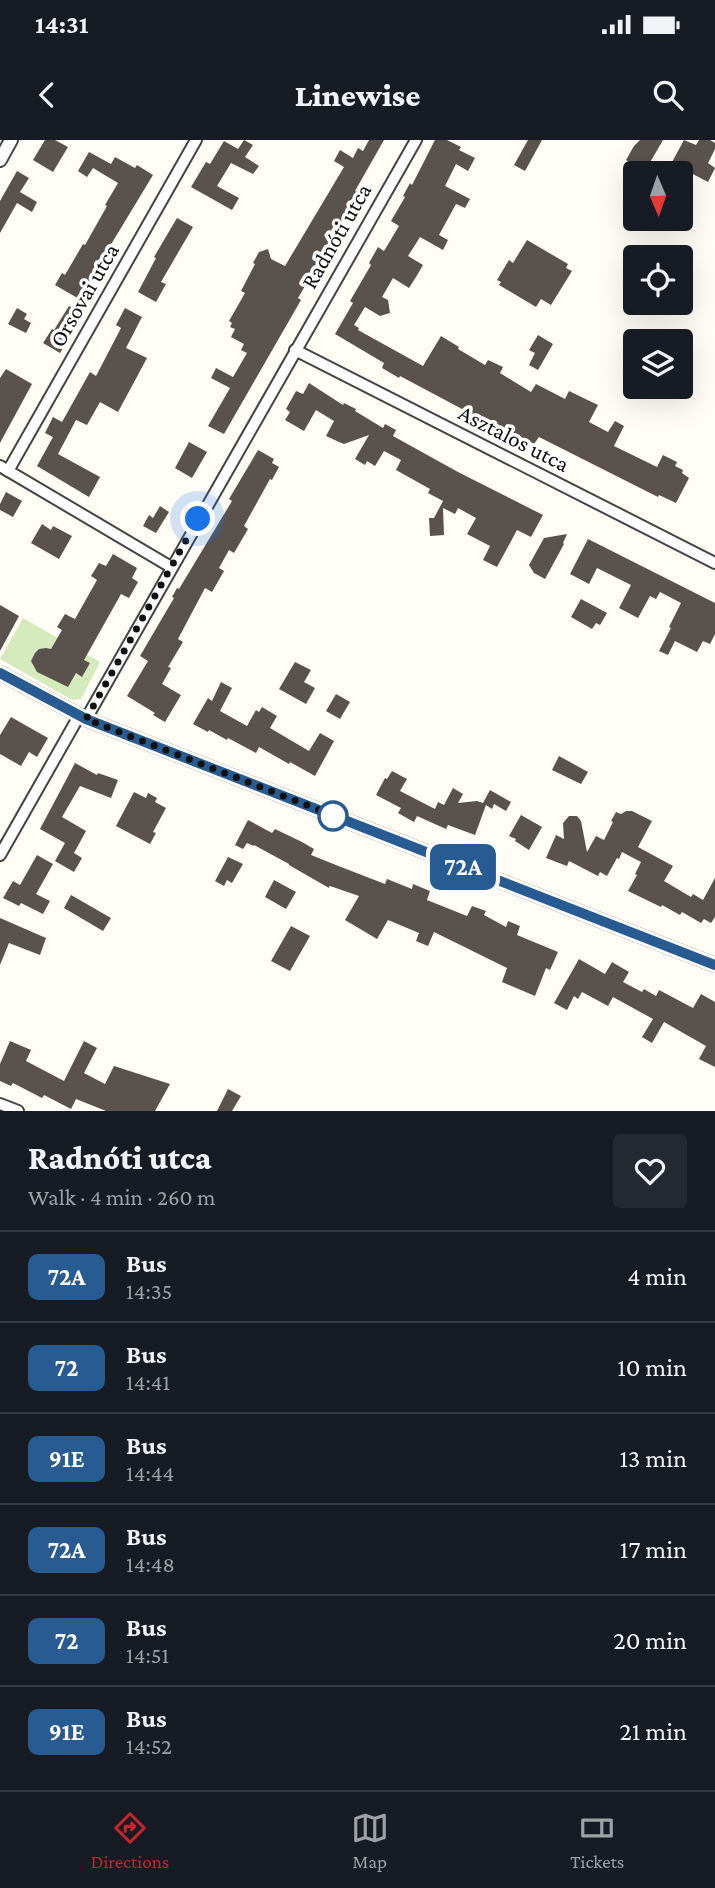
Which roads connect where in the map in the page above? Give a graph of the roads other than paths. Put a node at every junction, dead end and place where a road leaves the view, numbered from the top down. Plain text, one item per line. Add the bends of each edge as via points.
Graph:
1 (11, 140) edge
2 (196, 140) edge
3 (416, 140) edge
4 (0, 160) edge
5 (295, 350) junction
6 (4, 468) edge
7 (715, 564) edge
8 (171, 567) junction
9 (0, 673) edge
10 (82, 717) junction
11 (0, 855) edge
12 (715, 965) edge
13 (0, 1104) edge
14 (18, 1111) edge

1 - 4 street
2 - 6 street, Orsovai utca
3 - 5 street, Radnóti utca
5 - 7 street, Asztalos utca
5 - 8 street, Radnóti utca
6 - 8 street
8 - 10 street, Radnóti utca
9 - 10 street
10 - 11 street, Radnóti utca
10 - 12 street
13 - 14 street

